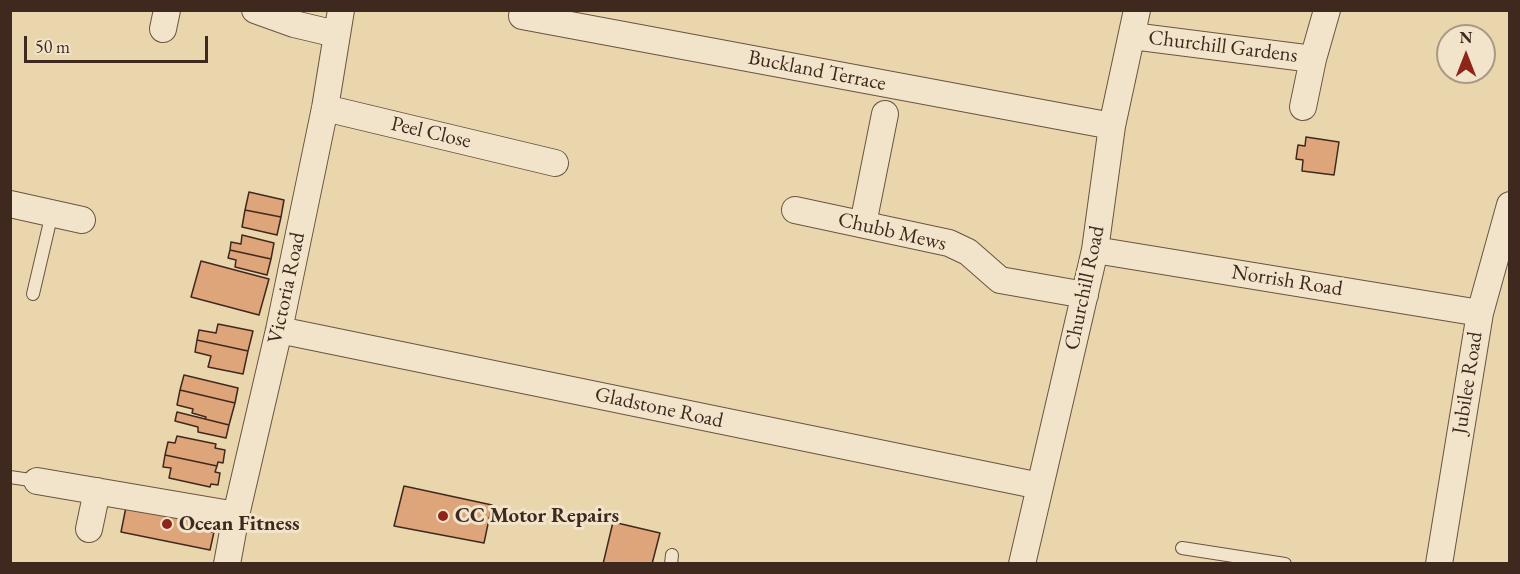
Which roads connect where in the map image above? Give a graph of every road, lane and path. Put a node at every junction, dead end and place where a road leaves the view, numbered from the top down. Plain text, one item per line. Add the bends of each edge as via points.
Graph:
1 (255, 10) edge
2 (1137, 10) edge
3 (1327, 10) edge
4 (522, 16) dead end
5 (339, 22) edge
6 (1132, 36) junction
7 (1313, 59) junction
8 (1303, 106) dead end
9 (325, 108) junction
10 (885, 114) dead end
11 (1112, 126) junction
12 (545, 154) dead end
13 (10, 204) edge
14 (1509, 205) edge
15 (795, 210) dead end
16 (52, 213) junction
17 (82, 220) dead end
18 (863, 224) junction
19 (1506, 234) edge
20 (1095, 250) junction
21 (33, 294) dead end
22 (1085, 295) junction
23 (1480, 312) junction
24 (279, 330) junction
25 (10, 477) edge
26 (37, 481) joint
27 (1040, 486) junction
28 (97, 491) junction
29 (236, 515) junction
30 (89, 529) dead end
31 (1182, 549) dead end
32 (227, 564) edge
33 (1022, 564) edge
34 (1285, 564) edge
35 (1439, 564) edge

1 - 5 street via 294,24
2 - 6 street, Churchill Road
3 - 7 street, Churchill Gardens
4 - 11 street, Buckland Terrace
5 - 9 street, Victoria Road
6 - 7 street, Churchill Gardens
6 - 11 street, Churchill Road
7 - 8 street, Churchill Gardens
9 - 12 street, Peel Close
9 - 24 street, Victoria Road
10 - 18 street
11 - 20 street, Churchill Road
13 - 16 street
14 - 19 street, Jubilee Road
15 - 18 street, Chubb Mews
16 - 17 street
16 - 21 lane
18 - 22 street, Chubb Mews via 949,243 968,252 1000,280
19 - 23 street, Jubilee Road
20 - 22 street, Churchill Road
20 - 23 street, Norrish Road
22 - 27 street, Churchill Road
23 - 35 street, Jubilee Road
24 - 27 street, Gladstone Road
24 - 29 street, Victoria Road
25 - 26 lane
26 - 28 street
27 - 33 street, Churchill Road
28 - 29 street
28 - 30 street
29 - 32 street, Victoria Road
31 - 34 lane

